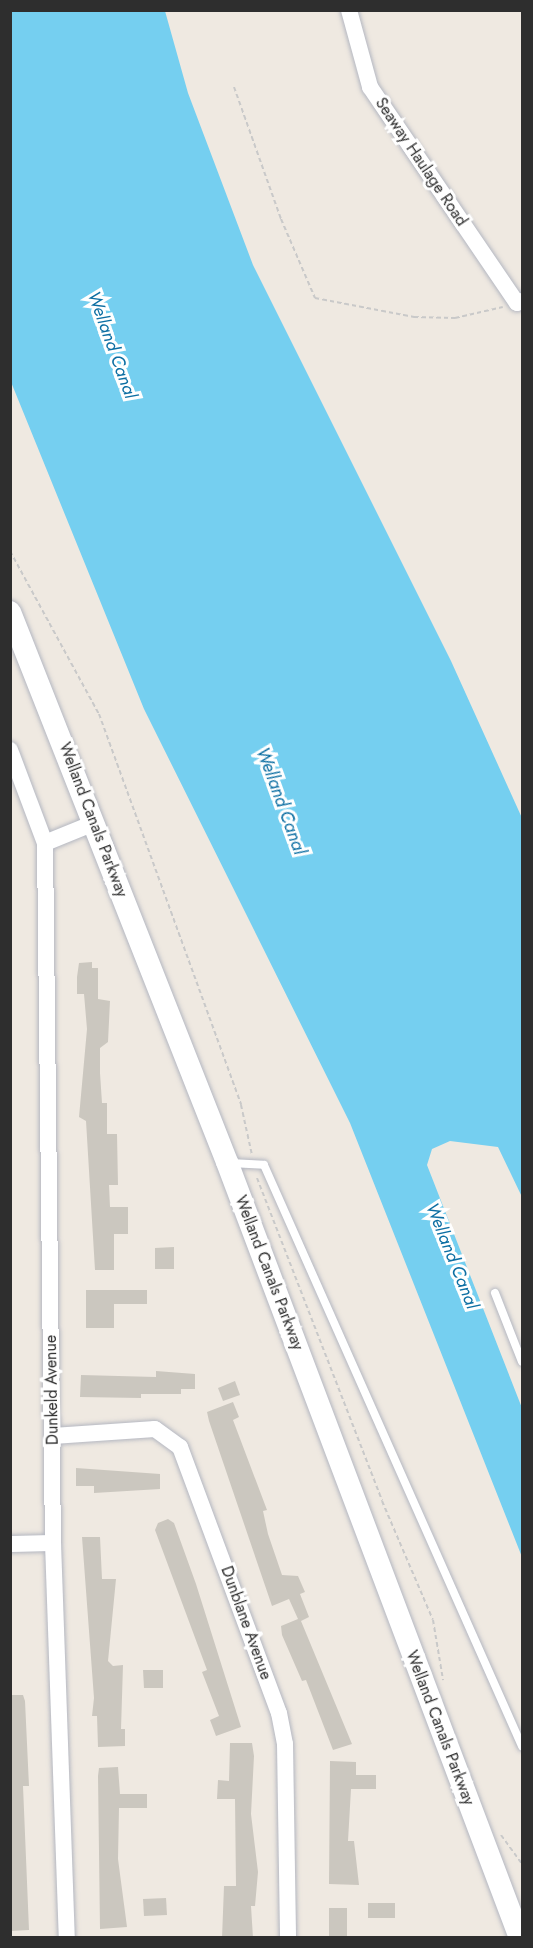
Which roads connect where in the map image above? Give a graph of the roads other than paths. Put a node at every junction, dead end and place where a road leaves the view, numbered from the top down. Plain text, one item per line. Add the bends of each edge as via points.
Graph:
1 (349, 10) edge
2 (520, 302) edge
3 (10, 612) edge
4 (10, 750) edge
5 (94, 823) junction
6 (45, 843) junction
7 (227, 1162) junction
8 (495, 1293) dead end
9 (522, 1362) edge
10 (53, 1436) junction
11 (53, 1543) junction
12 (10, 1544) edge
13 (522, 1746) edge
14 (67, 1938) edge
15 (288, 1938) edge
16 (520, 1938) edge

1 - 2 street, Seaway Haulage Road via 370,87
3 - 5 main road, Welland Canals Parkway
4 - 6 street, Dunkeld Avenue
5 - 6 street
5 - 7 main road, Welland Canals Parkway
6 - 10 street, Dunkeld Avenue
7 - 13 lane via 264,1165
7 - 16 main road, Welland Canals Parkway
8 - 9 lane
10 - 11 street, Dunkeld Avenue
10 - 15 street, Dunblane Avenue via 155,1429 180,1448 279,1713 285,1744
11 - 12 street
11 - 14 street, Dunkeld Avenue

